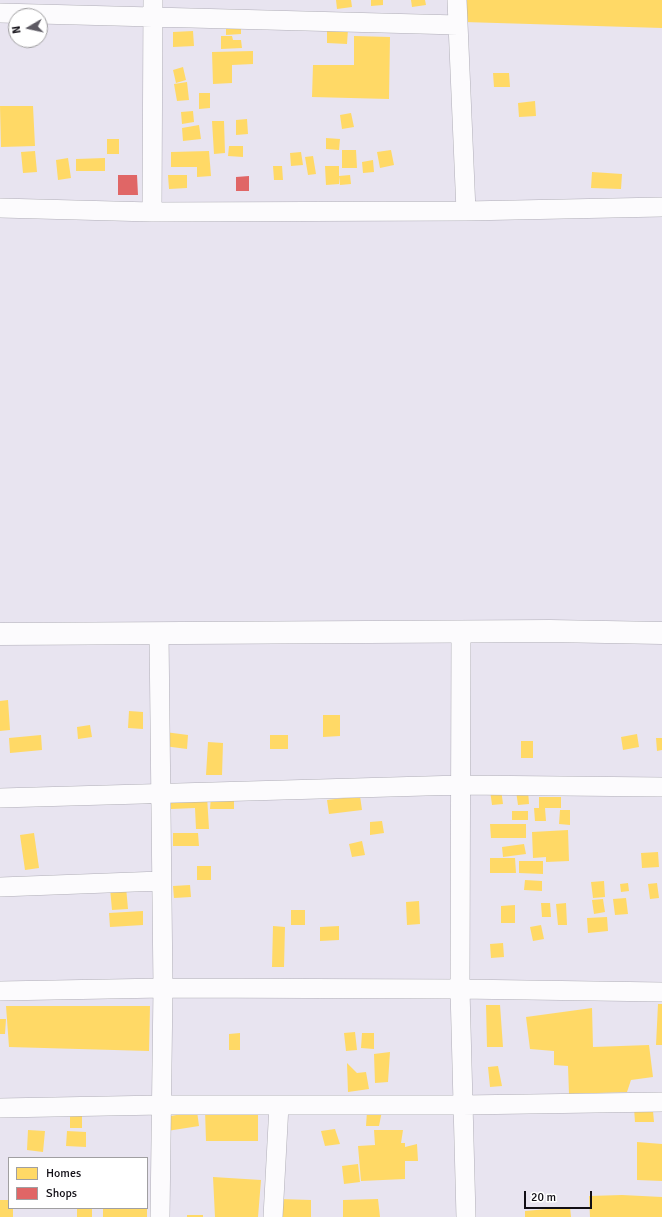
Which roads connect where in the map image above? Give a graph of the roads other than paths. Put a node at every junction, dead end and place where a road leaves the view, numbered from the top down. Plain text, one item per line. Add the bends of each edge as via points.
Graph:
1 (457, 0) edge
2 (153, 8) edge
3 (0, 13) edge
4 (458, 26) junction
5 (662, 207) edge
6 (0, 208) edge
7 (466, 211) junction
8 (152, 212) junction
9 (461, 632) junction
10 (159, 633) junction
11 (662, 633) edge
12 (0, 634) edge
13 (461, 785) junction
14 (662, 787) edge
15 (160, 794) junction
16 (0, 798) edge
17 (161, 881) junction
18 (0, 887) edge
19 (163, 988) junction
20 (460, 989) junction
21 (0, 990) edge
22 (662, 992) edge
23 (662, 1102) edge
24 (162, 1105) junction
25 (279, 1105) junction
26 (463, 1105) junction
27 (0, 1108) edge
28 (160, 1217) edge
29 (273, 1217) edge
30 (466, 1217) edge

1 - 4 street
2 - 3 street
2 - 4 street
2 - 8 street
4 - 7 street
5 - 7 street
6 - 8 street
7 - 8 street
9 - 10 street
9 - 11 street
9 - 13 street
10 - 12 street
10 - 15 street
13 - 14 street
13 - 15 street
13 - 20 street
15 - 16 street
15 - 17 street
17 - 18 street
17 - 19 street
19 - 20 street
19 - 21 street
19 - 24 street
20 - 22 street
20 - 26 street
23 - 26 street
24 - 25 street
24 - 27 street
24 - 28 street
25 - 26 street
25 - 29 street
26 - 30 street

